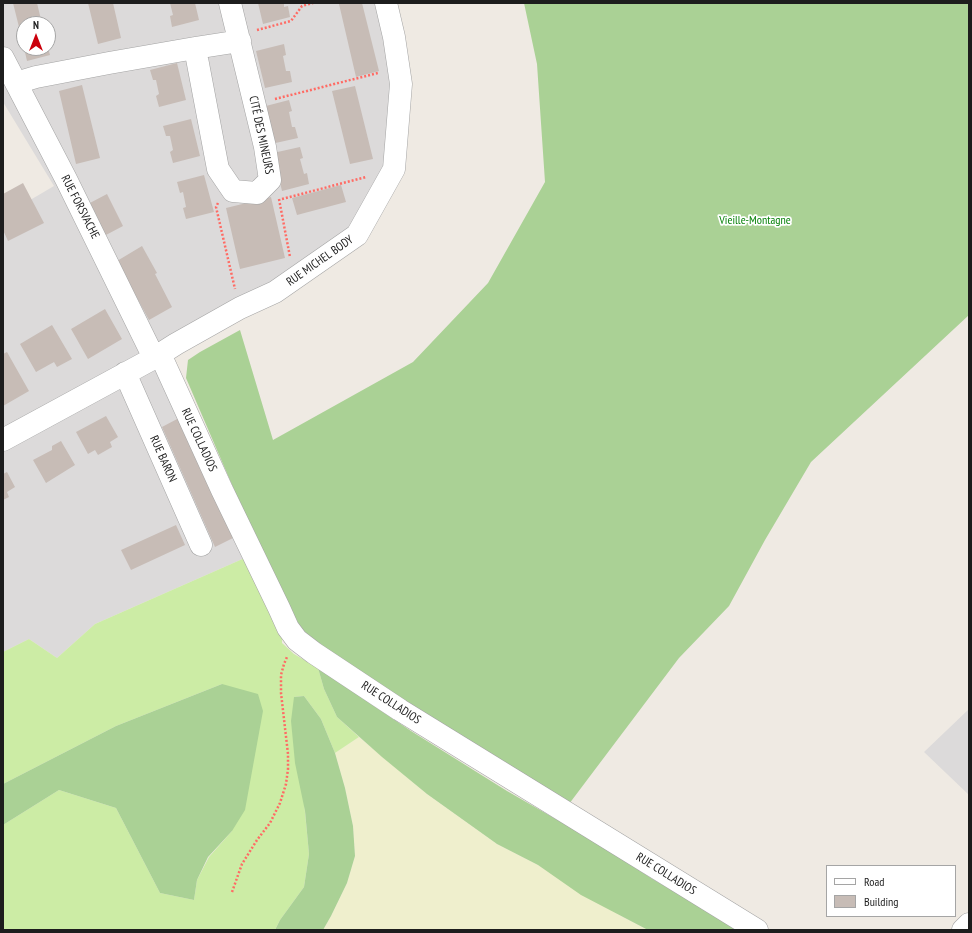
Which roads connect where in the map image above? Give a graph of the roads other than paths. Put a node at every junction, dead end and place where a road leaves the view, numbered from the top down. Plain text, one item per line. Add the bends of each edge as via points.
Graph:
1 (230, 3) edge
2 (386, 3) edge
3 (240, 41) junction
4 (194, 48) junction
5 (3, 58) edge
6 (16, 83) junction
7 (157, 356) junction
8 (125, 373) junction
9 (3, 440) edge
10 (201, 545) dead end
11 (969, 924) edge
12 (756, 930) edge
13 (963, 930) edge

1 - 3 street, CITÉ DES MINEURS
2 - 7 street, RUE MICHEL BODY via 401,84 394,169 357,235 275,292 240,308
3 - 4 street
3 - 4 street, CITÉ DES MINEURS via 270,180 257,193 233,191 218,169
4 - 6 street via 36,77
5 - 6 street, RUE FORSVACHE
6 - 7 street, RUE FORSVACHE
7 - 8 street
7 - 12 street, RUE COLLADIOS via 288,628 298,640 400,710
8 - 9 street
8 - 10 street, RUE BARON
11 - 13 street

